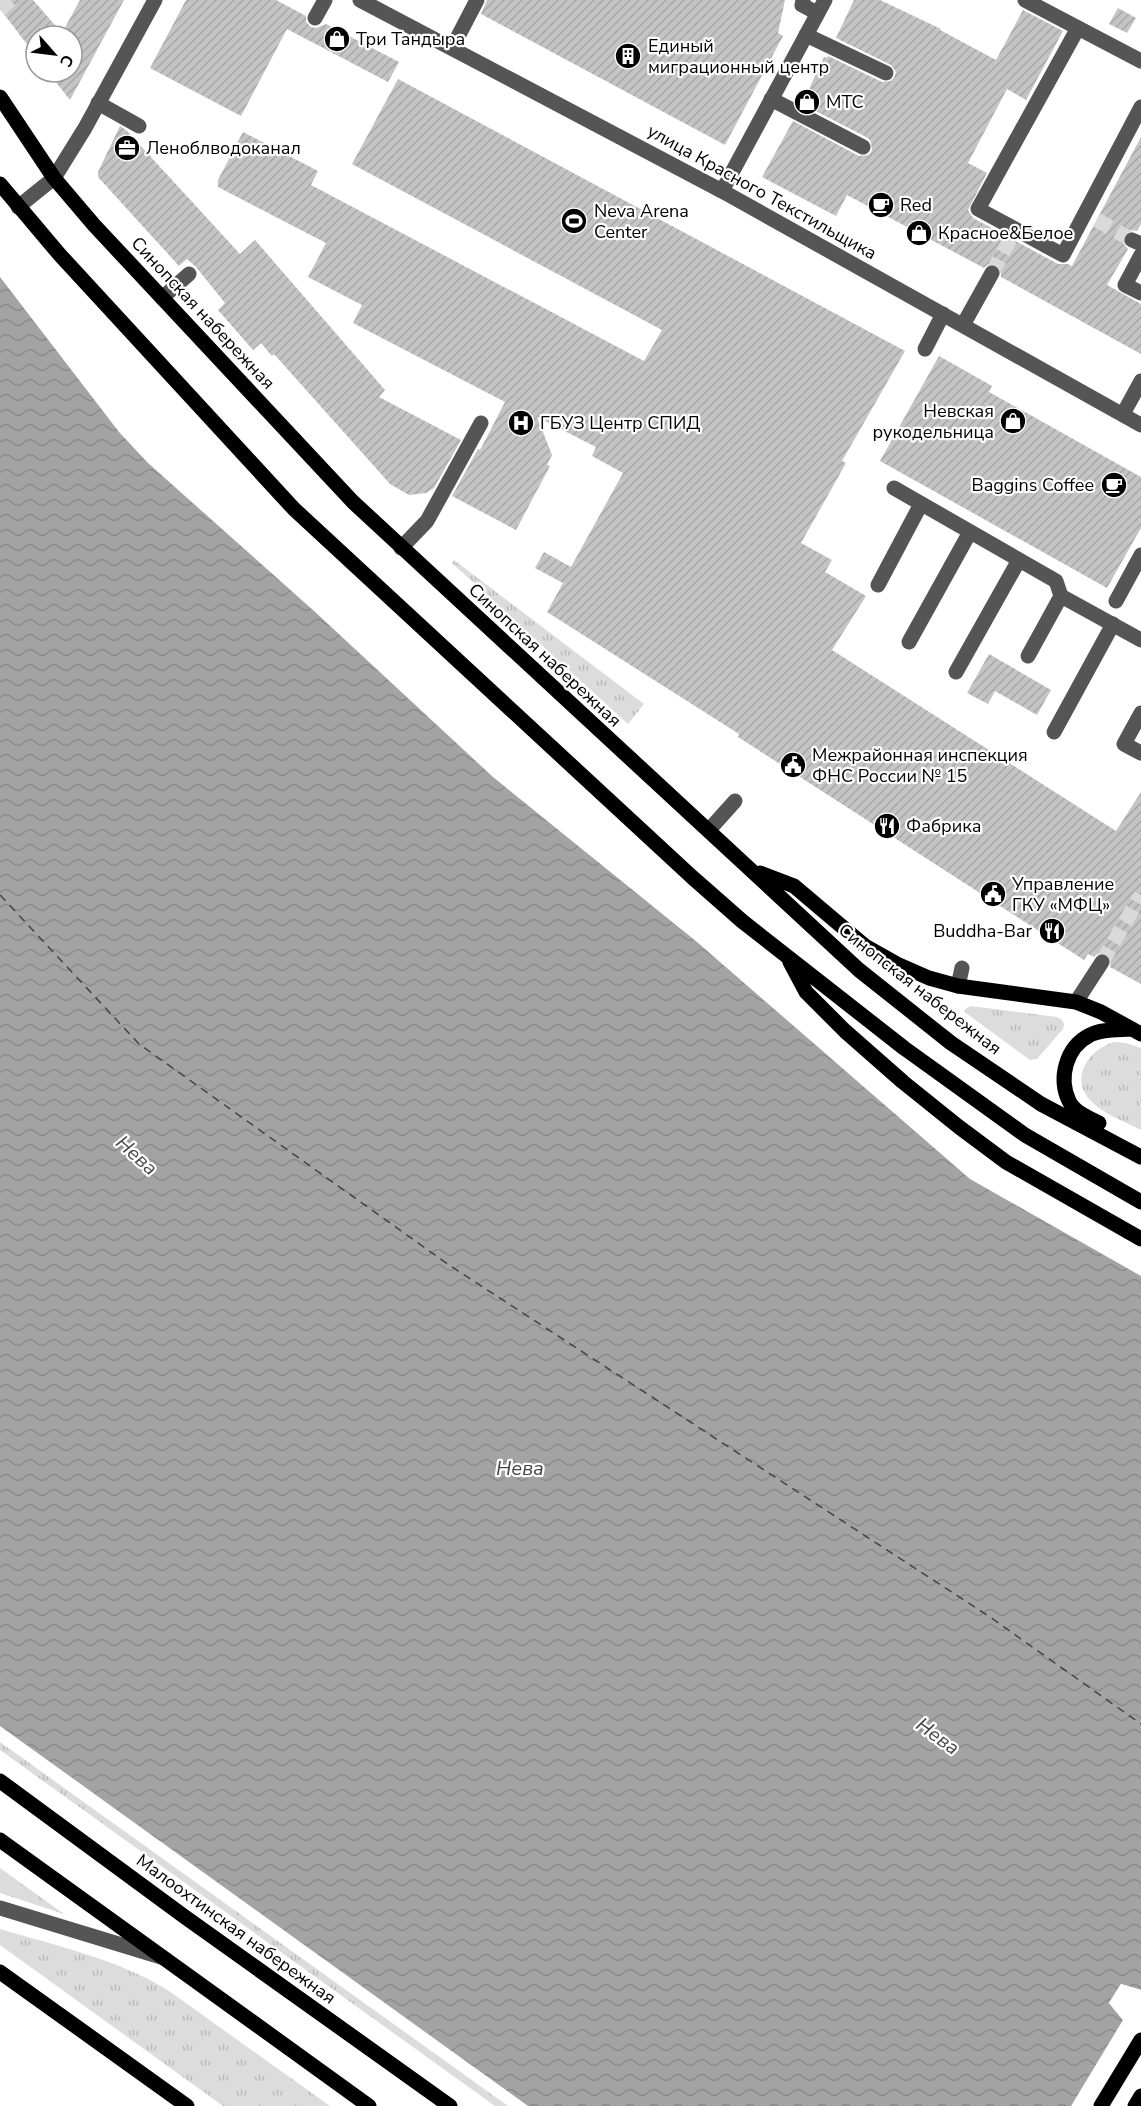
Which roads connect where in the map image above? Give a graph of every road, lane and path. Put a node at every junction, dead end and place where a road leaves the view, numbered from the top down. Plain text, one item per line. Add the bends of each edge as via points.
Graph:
1 (155, 0) edge
2 (325, 0) edge
3 (360, 0) edge
4 (477, 0) edge
5 (803, 0) edge
6 (1025, 0) edge
7 (821, 7) edge
8 (315, 18) dead end
9 (1078, 28) junction
10 (806, 35) junction
11 (452, 48) junction
12 (1141, 61) edge
13 (886, 74) dead end
14 (0, 97) edge
15 (771, 99) junction
16 (98, 103) junction
17 (1141, 107) edge
18 (139, 126) dead end
19 (864, 147) dead end
20 (54, 178) junction
21 (0, 184) edge
22 (722, 191) junction
23 (18, 207) junction
24 (1141, 255) edge
25 (992, 273) tunnel mouth
26 (189, 274) dead end
27 (1141, 293) edge
28 (162, 298) junction
29 (943, 314) junction
30 (963, 325) junction
31 (925, 349) dead end
32 (1141, 381) edge
33 (1123, 414) junction
34 (481, 423) dead end
35 (1141, 425) edge
36 (894, 488) dead end
37 (921, 504) junction
38 (970, 531) junction
39 (401, 548) junction
40 (1141, 555) edge
41 (1019, 560) junction
42 (878, 585) dead end
43 (1061, 596) junction
44 (1116, 601) dead end
45 (1113, 624) junction
46 (1141, 640) edge
47 (909, 642) dead end
48 (1028, 656) dead end
49 (956, 672) dead end
50 (1141, 713) edge
51 (1054, 732) dead end
52 (1141, 753) edge
53 (735, 801) dead end
54 (709, 830) junction
55 (753, 870) junction
56 (787, 957) junction
57 (1101, 962) tunnel mouth
58 (962, 968) dead end
59 (958, 986) junction
60 (1076, 1002) junction
61 (1136, 1031) edge
62 (1141, 1152) edge
63 (1141, 1157) edge
64 (1141, 1202) edge
65 (1141, 1239) edge
66 (0, 1781) edge
67 (0, 1840) edge
68 (0, 1908) edge
69 (161, 1957) junction
70 (0, 1972) edge
71 (1141, 2040) edge
72 (1141, 2096) edge
73 (187, 2106) edge
74 (369, 2106) edge
75 (450, 2106) edge
76 (1101, 2106) edge
77 (1135, 2106) edge

1 - 16 street
2 - 8 street
3 - 11 street, улица Красного Текстильщика
4 - 11 street
5 - 7 street via 802,5
6 - 9 street
7 - 10 street
9 - 12 street
9 - 17 street via 978,209 1063,255 1091,217
10 - 13 street
10 - 15 street
11 - 22 street, улица Красного Текстильщика
14 - 20 main road, Синопская набережная
15 - 19 street
15 - 22 street
16 - 18 street
16 - 20 street
20 - 23 street
20 - 28 main road, Синопская набережная
21 - 23 main road
22 - 29 street, улица Красного Текстильщика
23 - 56 main road via 294,509 692,877
24 - 27 street via 1125,285
25 - 30 street
26 - 28 street
28 - 39 main road, Синопская набережная
29 - 30 street, улица Красного Текстильщика
29 - 31 street
30 - 33 street, улица Красного Текстильщика
32 - 33 street
33 - 35 street, улица Красного Текстильщика
34 - 39 street via 427,521
36 - 37 street
37 - 38 street
37 - 42 street
38 - 41 street
38 - 47 street
39 - 54 main road, Синопская набережная
40 - 44 street
41 - 43 street via 1056,582
41 - 49 street
43 - 45 street
43 - 48 street
45 - 46 street
45 - 51 street
50 - 52 street via 1124,744
53 - 54 street
54 - 55 main road, Синопская набережная
55 - 59 main road via 794,886 865,946 889,960
55 - 63 main road, Синопская набережная via 859,970 951,1043 1041,1104
56 - 64 main road via 1025,1135
56 - 65 main road via 806,992 845,1031 959,1127 1006,1162
57 - 60 street
58 - 59 street
59 - 60 main road
60 - 61 main road
61 - 62 main road via 1090,1035 1076,1046 1065,1064 1064,1083 1070,1102 1082,1114 1129,1139
66 - 75 main road, Малоохтинская набережная
67 - 69 main road
68 - 69 street
69 - 74 main road
70 - 73 main road
71 - 76 main road
72 - 77 main road

